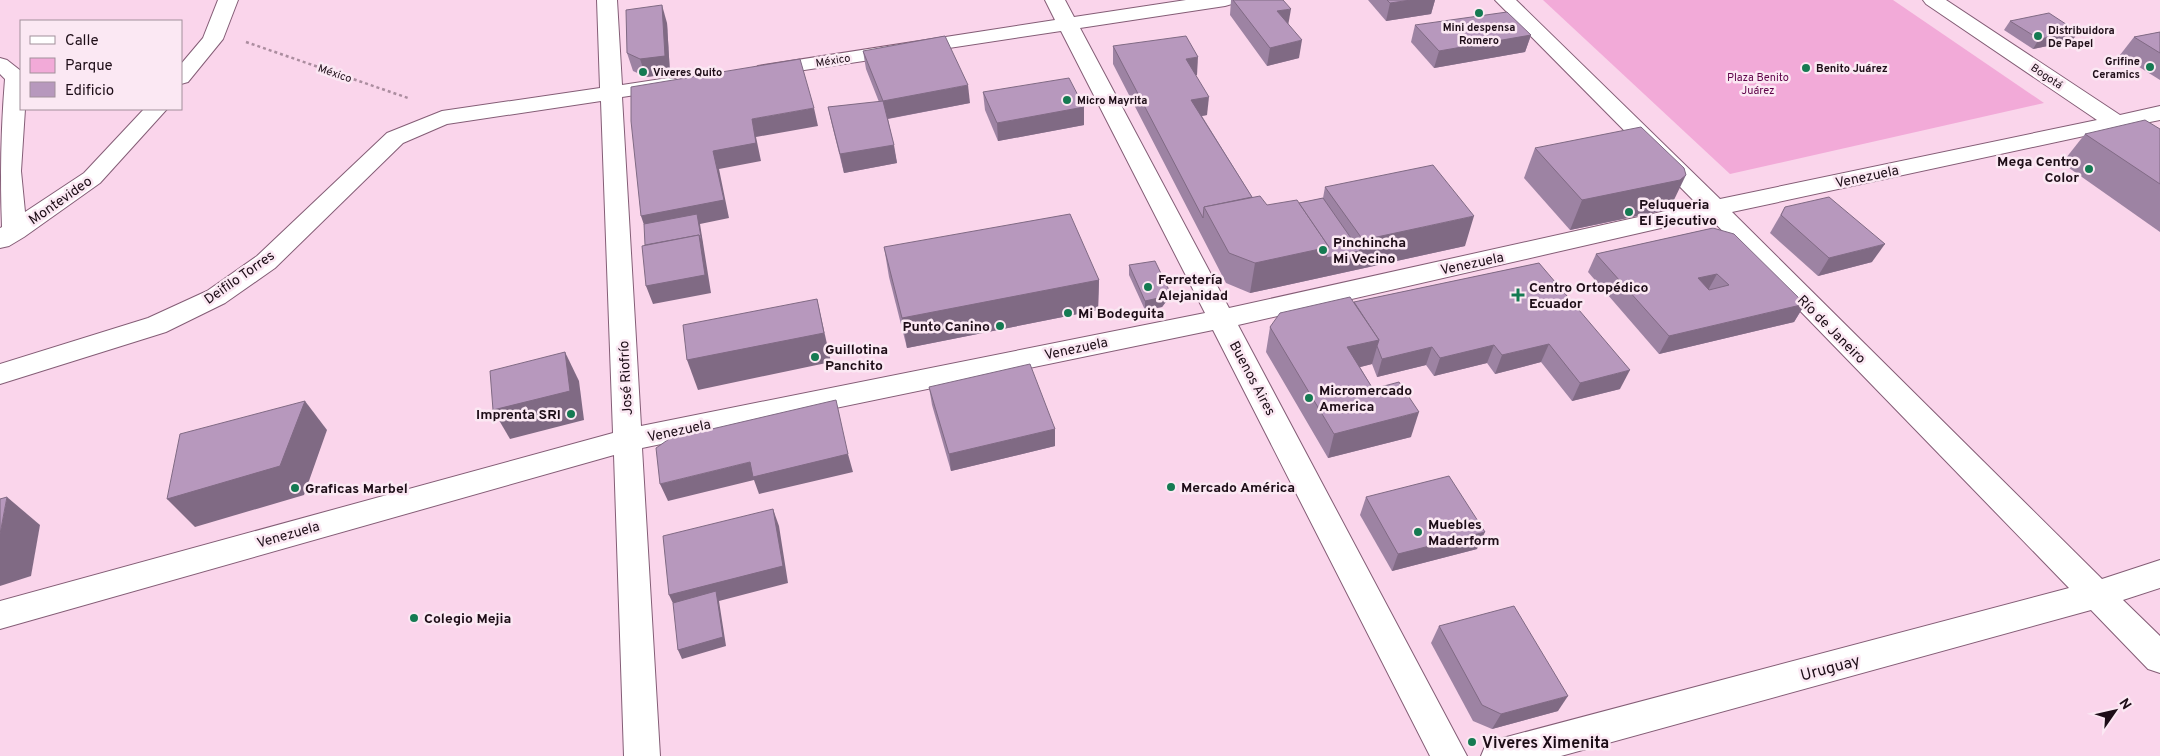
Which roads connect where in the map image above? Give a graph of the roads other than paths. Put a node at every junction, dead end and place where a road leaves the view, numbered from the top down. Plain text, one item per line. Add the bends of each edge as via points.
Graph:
1 (228, 0) edge
2 (607, 0) edge
3 (1055, 0) edge
4 (1225, 0) edge
5 (1505, 0) edge
6 (1933, 0) edge
7 (1068, 24) junction
8 (0, 64) edge
9 (746, 73) edge
10 (182, 77) edge
11 (687, 82) edge
12 (610, 93) junction
13 (155, 110) edge
14 (2160, 113) edge
15 (2117, 122) junction
16 (2160, 152) edge
17 (1714, 208) junction
18 (8, 236) edge
19 (1223, 319) junction
20 (0, 374) edge
21 (628, 440) junction
22 (2160, 574) edge
23 (2096, 595) junction
24 (0, 615) edge
25 (2160, 658) edge
26 (642, 756) edge
27 (1449, 756) edge
28 (1499, 756) edge

1 - 10 street via 213,39
2 - 12 street, José Riofrío
3 - 7 street, Buenos Aires
4 - 7 street, México
5 - 17 street, Río de Janeiro
6 - 15 street, Bogotá
7 - 9 street, México
7 - 19 street, Buenos Aires
8 - 18 street via 16,77
11 - 12 street
12 - 20 street, Deifilo Torres via 442,118 396,138 266,262 216,297 157,325
12 - 21 street, José Riofrío
13 - 18 street, Montevideo via 92,178
14 - 15 street, Venezuela
15 - 16 street, Bogotá
15 - 17 street, Venezuela
17 - 19 street, Venezuela
17 - 23 street, Río de Janeiro
19 - 21 street, Venezuela
19 - 27 street, Buenos Aires
21 - 24 street, Venezuela
21 - 26 street, José Riofrío
22 - 23 street, Uruguay
23 - 25 street, Río de Janeiro
23 - 28 street, Uruguay

